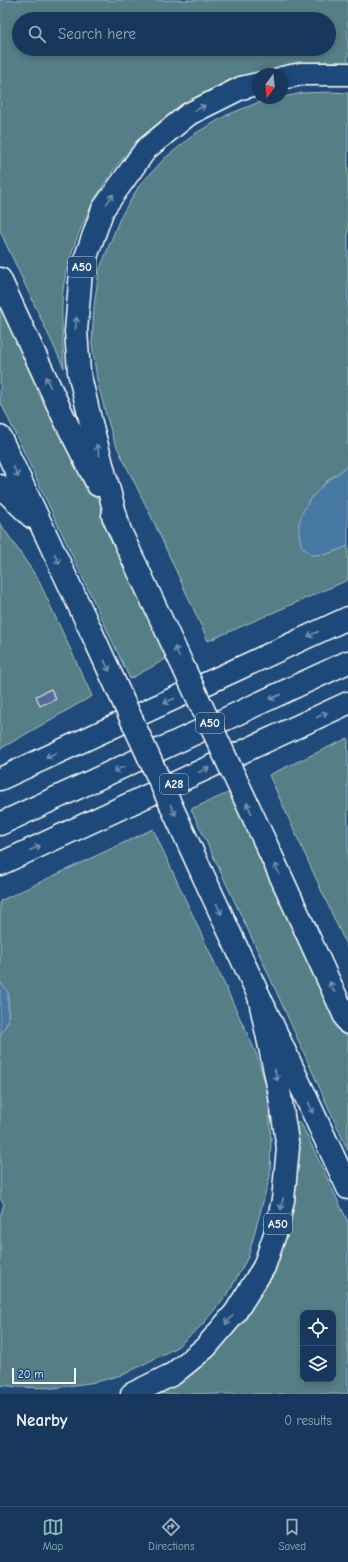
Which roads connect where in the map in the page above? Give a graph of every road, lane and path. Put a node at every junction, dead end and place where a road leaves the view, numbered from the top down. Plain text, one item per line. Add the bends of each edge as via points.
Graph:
1 (348, 74) edge
2 (288, 77) edge
3 (252, 85) edge
4 (0, 279) edge
5 (0, 437) edge
6 (0, 486) edge
7 (40, 524) junction
8 (119, 528) junction
9 (348, 618) edge
10 (348, 662) edge
11 (348, 703) edge
12 (0, 779) edge
13 (0, 824) edge
14 (0, 864) edge
15 (259, 996) junction
16 (348, 1023) edge
17 (348, 1188) edge
18 (132, 1394) edge

1 - 2 highway via 301,74
8 -> 3 highway, A50 via 79,372 76,331 81,271 103,209 146,149 189,114 241,88
8 -> 4 highway, A50 via 64,418
5 -> 7 highway, A50
6 - 7 highway
7 -> 15 highway, A50, bridge
16 -> 8 highway, A50, bridge
9 -> 12 highway
10 -> 13 highway
14 -> 11 highway, A28
15 -> 17 highway, A50
15 -> 18 highway, A50 via 279,1090 288,1148 283,1200 276,1231 264,1267 235,1313 205,1348 173,1374

